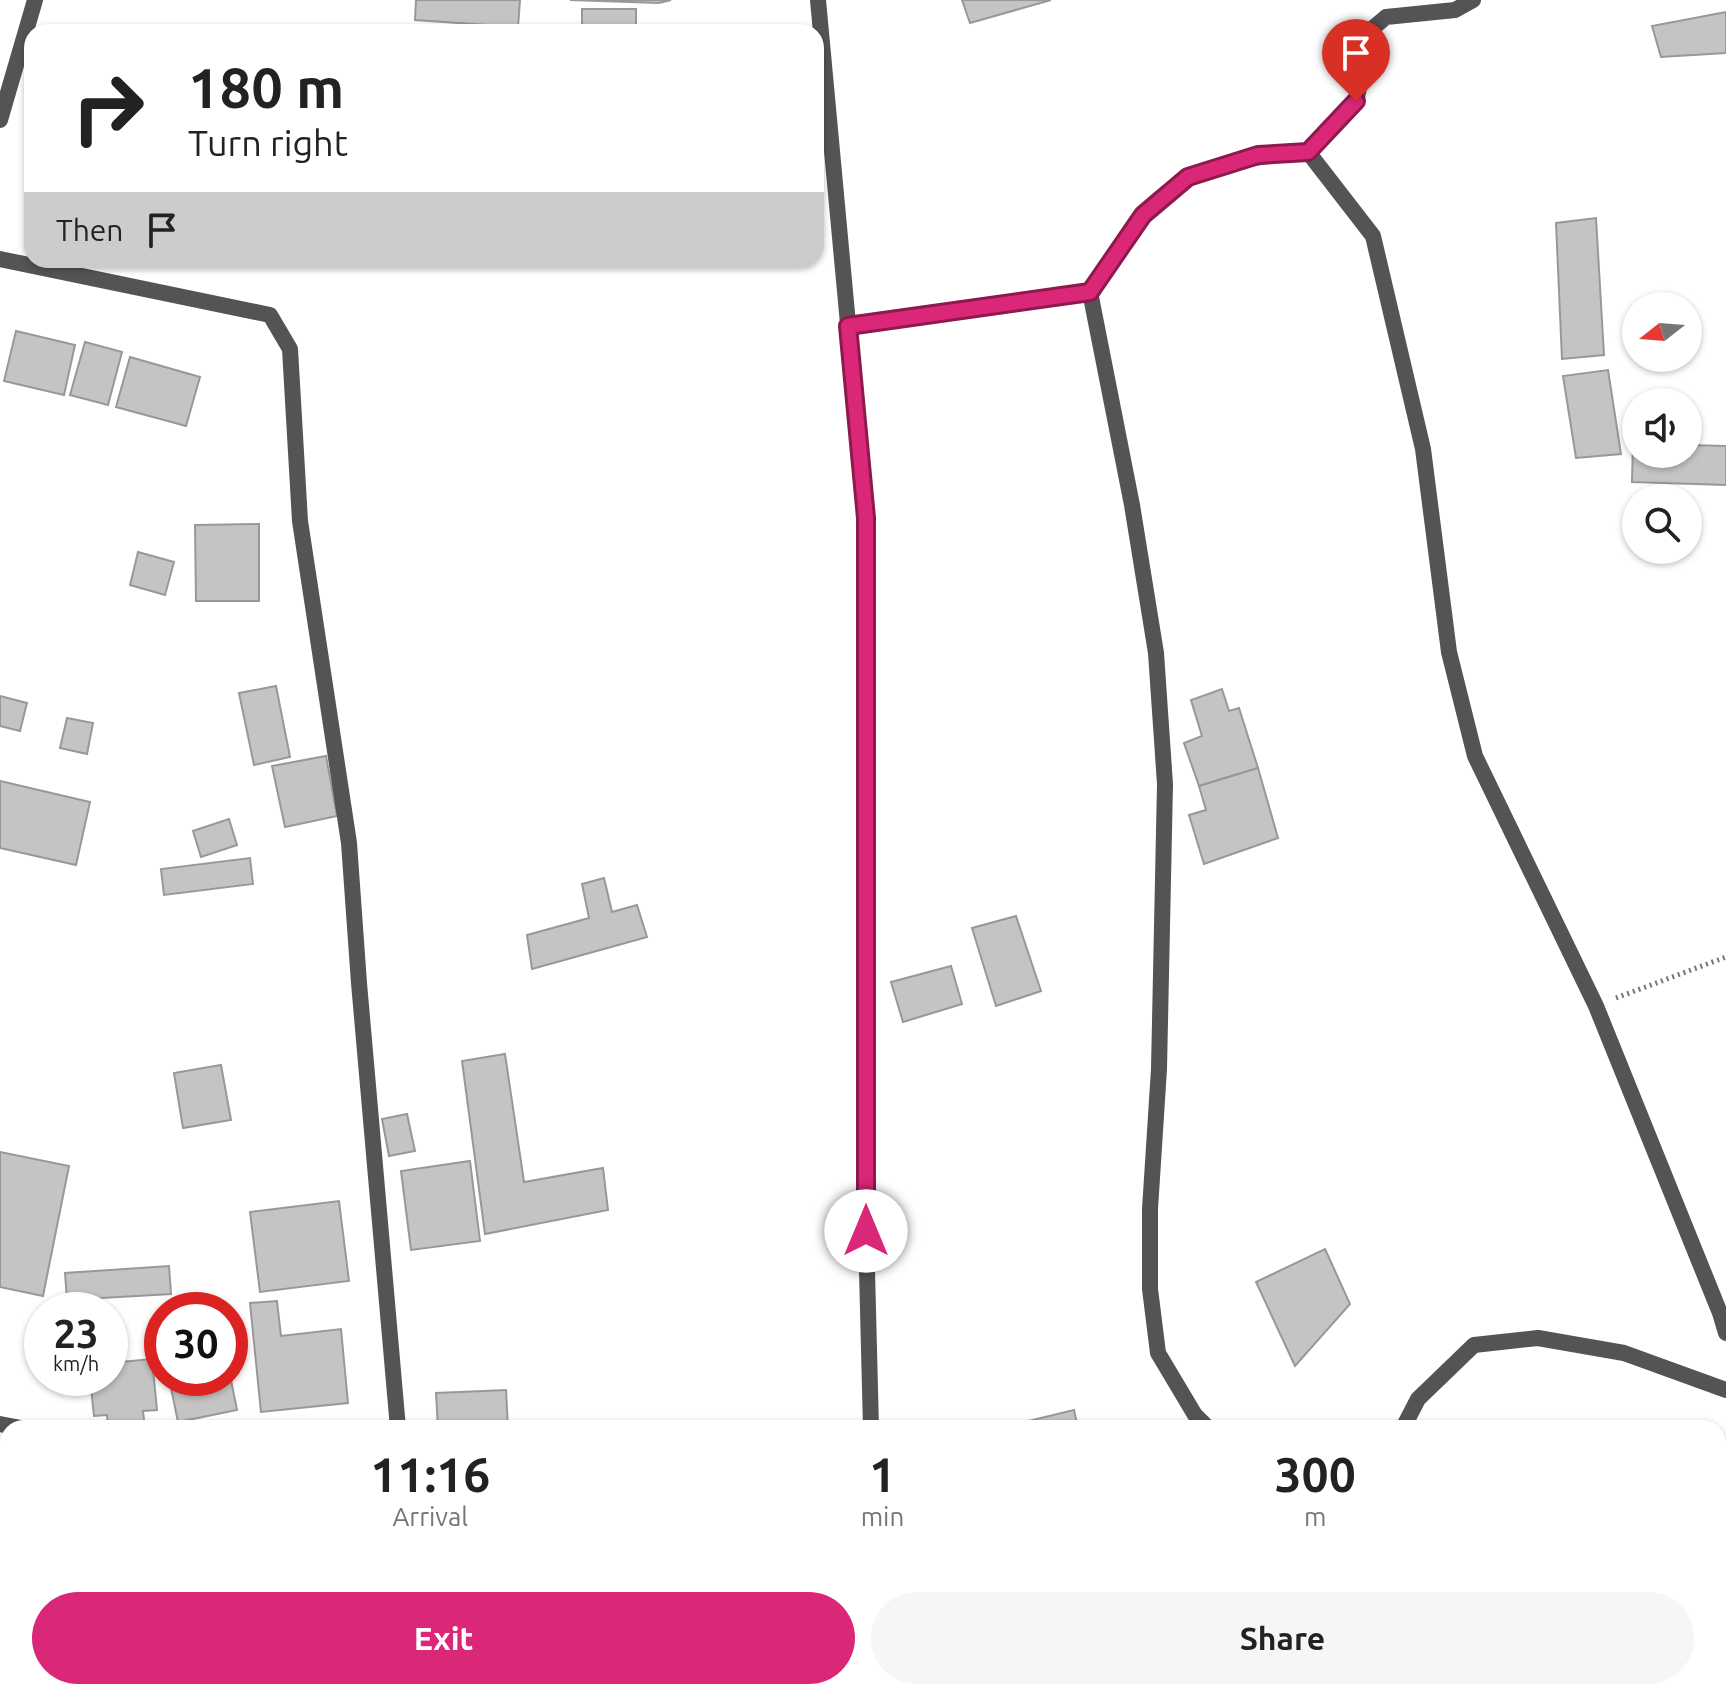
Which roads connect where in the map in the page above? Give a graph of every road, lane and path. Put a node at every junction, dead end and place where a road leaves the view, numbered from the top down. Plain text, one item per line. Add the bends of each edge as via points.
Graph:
1 (35, 0) edge
2 (818, 0) edge
3 (1473, 0) edge
4 (28, 24) edge
5 (820, 24) edge
6 (24, 38) edge
7 (824, 65) edge
8 (0, 120) edge
9 (1308, 152) junction
10 (0, 259) edge
11 (24, 264) edge
12 (43, 268) edge
13 (1090, 292) junction
14 (848, 326) junction
15 (1726, 957) edge
16 (1596, 1006) junction
17 (1726, 1333) edge
18 (1726, 1390) edge
19 (397, 1420) edge
20 (871, 1420) edge
21 (1200, 1420) edge
22 (1407, 1420) edge

1 - 4 street
2 - 5 street
3 - 9 street via 1455,10 1386,17 1373,28 1356,101
6 - 8 street
7 - 14 street
9 - 13 street via 1258,155 1188,177 1143,215
9 - 16 street via 1373,236 1423,449 1449,652 1475,756
10 - 11 street
12 - 19 street via 270,315 290,349 300,521 349,843
13 - 14 street
13 - 21 street via 1156,653 1165,784 1150,1289 1158,1353
14 - 20 street via 866,518
15 - 16 path
16 - 17 street
18 - 22 street via 1624,1353 1525,1339 1474,1345 1418,1399

